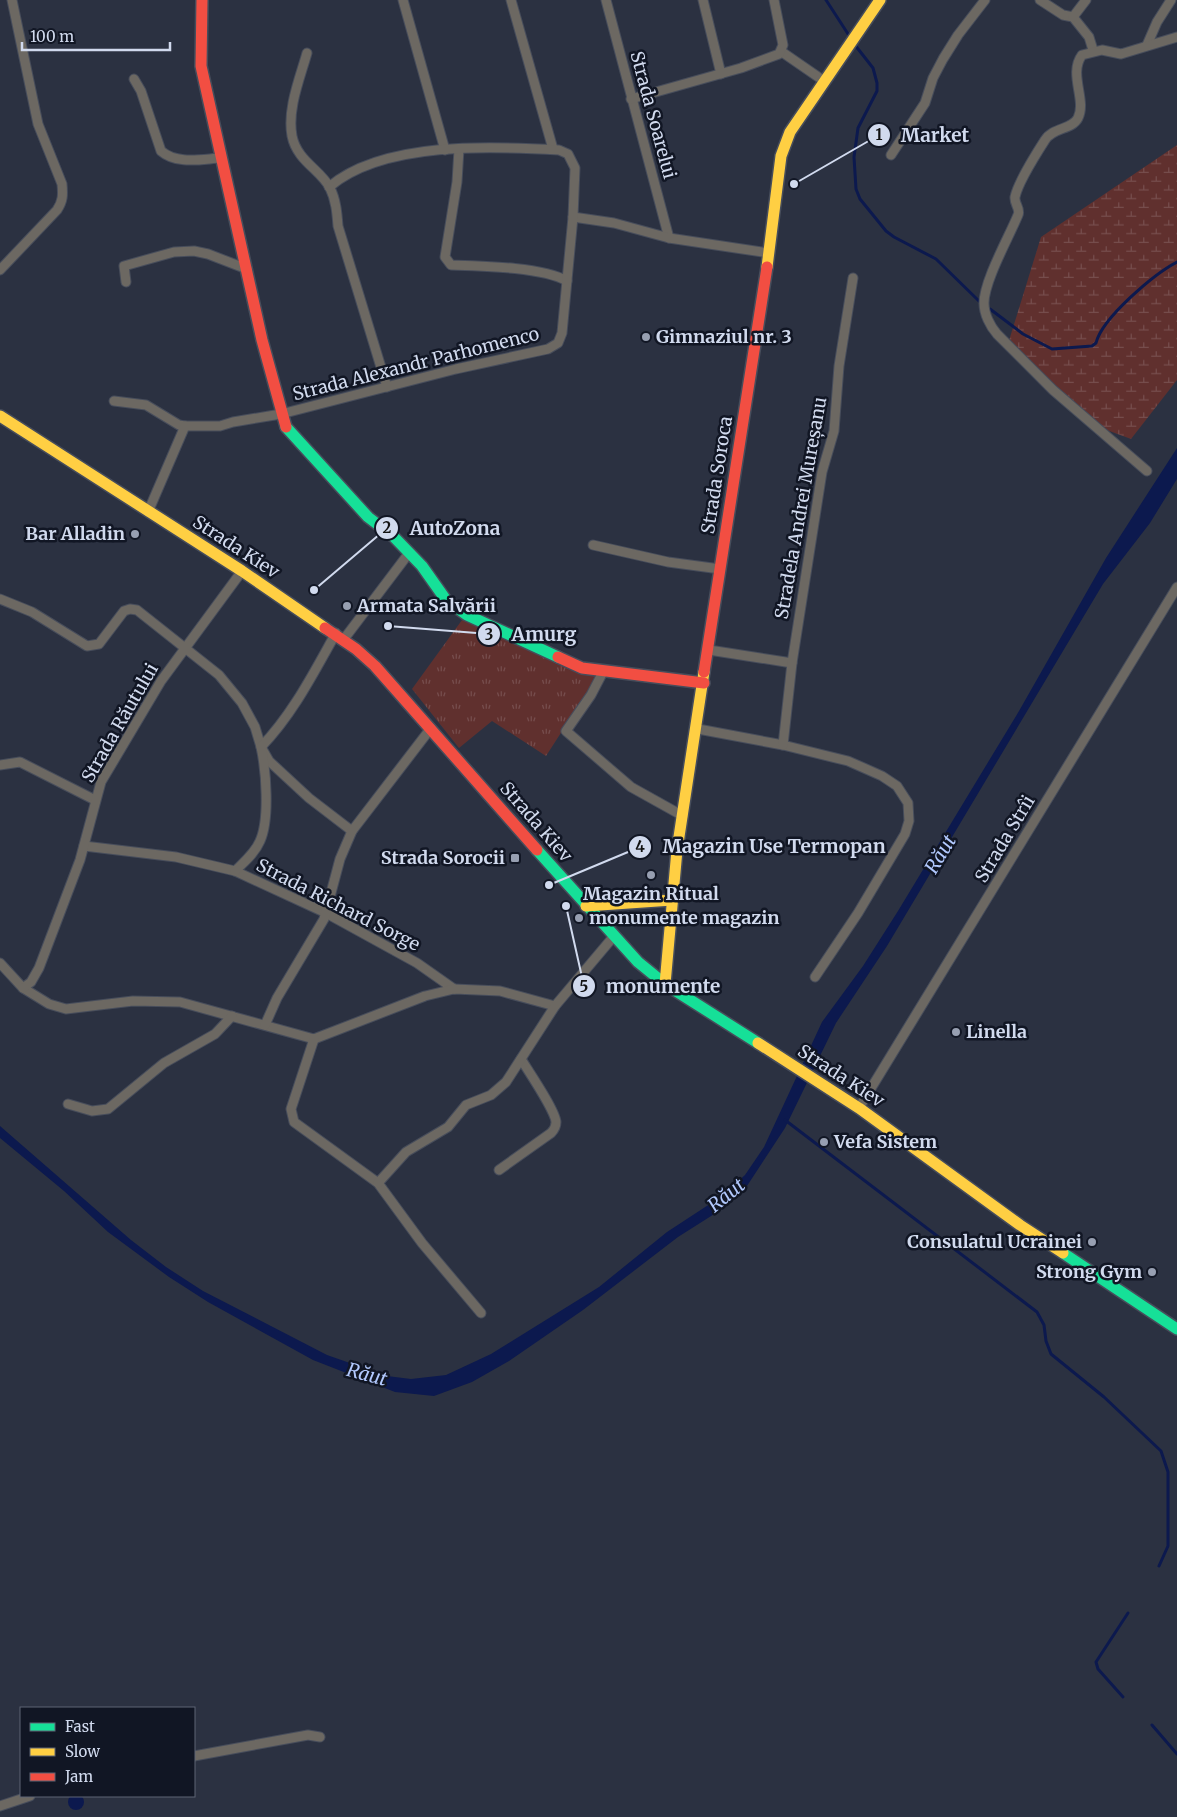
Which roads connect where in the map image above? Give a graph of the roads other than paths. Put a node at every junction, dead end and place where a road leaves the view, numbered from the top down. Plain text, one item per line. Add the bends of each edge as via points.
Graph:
1 (12, 0) edge
2 (202, 0) edge
3 (403, 0) edge
4 (511, 0) edge
5 (606, 0) edge
6 (703, 0) edge
7 (774, 0) edge
8 (880, 0) edge
9 (985, 0) edge
10 (1040, 0) edge
11 (1086, 0) edge
12 (1171, 0) edge
13 (871, 5) edge
14 (1073, 17) junction
15 (1177, 37) edge
16 (1147, 45) junction
17 (1094, 50) junction
18 (782, 52) junction
19 (307, 53) dead end
20 (721, 74) junction
21 (134, 79) dead end
22 (824, 82) junction
23 (631, 99) junction
24 (459, 149) junction
25 (553, 149) junction
26 (445, 150) junction
27 (891, 155) dead end
28 (221, 158) junction
29 (330, 187) junction
30 (573, 217) junction
31 (669, 238) junction
32 (769, 253) junction
33 (247, 268) junction
34 (0, 270) edge
35 (853, 278) dead end
36 (567, 281) junction
37 (126, 282) dead end
38 (387, 386) junction
39 (114, 401) dead end
40 (281, 414) junction
41 (0, 416) edge
42 (185, 426) junction
43 (1147, 471) dead end
44 (148, 512) junction
45 (593, 545) dead end
46 (409, 553) junction
47 (720, 569) junction
48 (242, 571) junction
49 (1177, 587) edge
50 (0, 599) edge
51 (340, 636) junction
52 (186, 647) junction
53 (709, 650) junction
54 (792, 663) junction
55 (603, 672) junction
56 (704, 683) junction
57 (431, 728) junction
58 (698, 729) junction
59 (783, 745) junction
60 (261, 746) junction
61 (0, 765) edge
62 (94, 800) junction
63 (683, 816) junction
64 (352, 831) junction
65 (84, 846) junction
66 (235, 871) junction
67 (672, 900) junction
68 (586, 906) junction
69 (326, 913) junction
70 (614, 936) junction
71 (0, 964) edge
72 (815, 977) dead end
73 (665, 984) junction
74 (23, 988) junction
75 (454, 989) junction
76 (555, 1006) junction
77 (232, 1016) junction
78 (265, 1025) junction
79 (314, 1039) junction
80 (521, 1059) junction
81 (68, 1104) dead end
82 (860, 1108) junction
83 (500, 1170) dead end
84 (378, 1183) junction
85 (481, 1313) dead end
86 (1177, 1329) edge
87 (320, 1737) dead end
88 (195, 1756) edge
89 (27, 1797) edge
90 (0, 1806) edge

1 - 34 street via 38,124 63,194 56,210
2 - 28 street via 201,66
3 - 26 street
4 - 25 street
5 - 23 street, Strada Soarelui
6 - 20 street
7 - 18 street
8 - 13 street, Strada Soroca
9 - 27 street via 958,34 933,78 925,103
10 - 14 street via 1063,15
11 - 14 street
12 - 16 street
13 - 22 street, Strada Soroca
14 - 17 street via 1089,37
15 - 16 street
16 - 17 street via 1121,54
17 - 43 street via 1082,54 1077,66 1078,119 1046,138 1015,196 1018,216 990,280 984,303 990,324 997,334 1053,390
18 - 20 street
18 - 22 street
19 - 29 street via 294,98 292,136 298,152
20 - 23 street
21 - 28 street via 161,151 169,157 183,160
22 - 32 street, Strada Soroca via 790,132 783,149
23 - 31 street, Strada Soarelui
24 - 25 street, Strada Alexandr Parhomenco
24 - 26 street, Strada Alexandr Parhomenco
24 - 36 street via 458,182 446,262 552,275
25 - 30 street, Strada Alexandr Parhomenco via 566,152 574,161
26 - 29 street, Strada Alexandr Parhomenco via 374,162 352,170
28 - 33 street
29 - 38 street via 338,226
30 - 31 street via 614,223
30 - 36 street, Strada Alexandr Parhomenco
31 - 32 street
32 - 47 street, Strada Soroca
33 - 37 street via 208,254 174,252 124,266
33 - 40 street
35 - 54 street, Stradela Andrei Mureșanu via 839,366 834,431 822,472
36 - 38 street, Strada Alexandr Parhomenco via 562,333 554,347
38 - 40 street, Strada Alexandr Parhomenco
39 - 42 street, Strada Alexandr Parhomenco via 146,405
40 - 42 street, Strada Alexandr Parhomenco via 220,426
40 - 46 street via 287,429 348,497
41 - 44 street, Strada Kiev
42 - 44 street
44 - 48 street, Strada Kiev
45 - 47 street via 668,562
46 - 51 street
46 - 55 street via 446,600 467,614 572,664
47 - 53 street, Strada Soroca
48 - 51 street, Strada Kiev
48 - 52 street, Strada Răutului
49 - 82 street, Strada Strîi
50 - 52 street via 32,612 87,646 99,644 124,611 130,609 137,610
51 - 57 street, Strada Kiev via 375,666
51 - 60 street via 278,728
52 - 60 street via 219,675 242,703
52 - 62 street, Strada Răutului via 130,730
53 - 54 street
53 - 56 street, Strada Soroca
54 - 59 street, Stradela Andrei Mureșanu
55 - 56 street
55 - 63 street via 566,731 631,787
56 - 58 street, Strada Soroca
57 - 64 street
57 - 68 street, Strada Kiev
58 - 59 street
58 - 63 street, Strada Soroca
59 - 72 street via 861,766 889,779 900,789 909,811 905,834
60 - 64 street via 269,762
60 - 66 street via 266,770 264,829 255,849
61 - 62 street via 20,762
62 - 65 street, Strada Răutului
63 - 67 street, Strada Soroca
64 - 69 street via 340,859
65 - 66 street, Strada Richard Sorge via 176,857
65 - 74 street, Strada Răutului via 39,968
66 - 69 street, Strada Richard Sorge
67 - 68 street
67 - 73 street, Strada Soroca
68 - 70 street, Strada Kiev
69 - 75 street, Strada Richard Sorge via 410,959
69 - 78 street
70 - 73 street, Strada Kiev
70 - 76 street
71 - 74 street
73 - 82 street, Strada Kiev
74 - 77 street via 49,1004 66,1009 157,1001 180,1002
75 - 76 street via 500,991
75 - 79 street via 425,996
76 - 80 street
77 - 78 street
77 - 81 street via 215,1034 164,1062 108,1109 92,1112
78 - 79 street
79 - 84 street via 291,1109 292,1116 300,1127
80 - 83 street via 547,1102 556,1126
80 - 84 street via 497,1091 466,1106 448,1127 406,1152
82 - 86 street, Strada Kiev via 1020,1225
84 - 85 street
87 - 88 street via 308,1735
89 - 90 street

